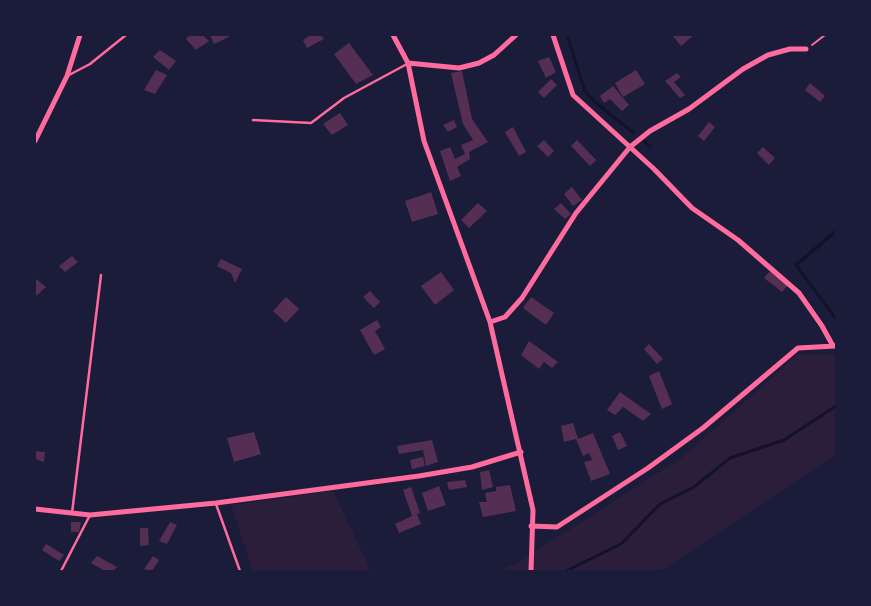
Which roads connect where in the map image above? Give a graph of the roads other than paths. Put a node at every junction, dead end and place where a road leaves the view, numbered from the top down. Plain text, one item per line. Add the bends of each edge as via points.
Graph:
1 (80, 35) edge
2 (126, 35) edge
3 (393, 35) edge
4 (516, 35) edge
5 (553, 35) edge
6 (806, 49) road end
7 (408, 63) junction
8 (67, 76) junction
9 (253, 120) dead end
10 (35, 141) edge
11 (630, 147) junction
12 (101, 275) dead end
13 (490, 322) junction
14 (834, 346) edge
15 (521, 452) junction
16 (216, 503) junction
17 (35, 509) edge
18 (72, 514) junction
19 (90, 515) junction
20 (531, 526) junction
21 (60, 571) edge
22 (240, 571) edge
23 (531, 571) edge

1 - 8 street
2 - 8 lane via 90,64
3 - 7 street
4 - 7 street via 494,55 472,65 460,68
5 - 11 street via 573,95
6 - 11 street via 768,55 743,68 689,110 650,131
7 - 9 lane via 344,98 311,123
7 - 13 street via 424,141
8 - 10 street
11 - 13 street via 576,213 522,298 505,317
11 - 14 street via 692,208 738,240 799,293
12 - 18 lane
13 - 15 street
14 - 20 street via 798,348 703,428 640,473 557,527
15 - 16 street via 472,467 419,476
15 - 20 street via 533,510
16 - 19 street
16 - 22 lane
17 - 18 street
18 - 19 street
19 - 21 lane
20 - 23 street

